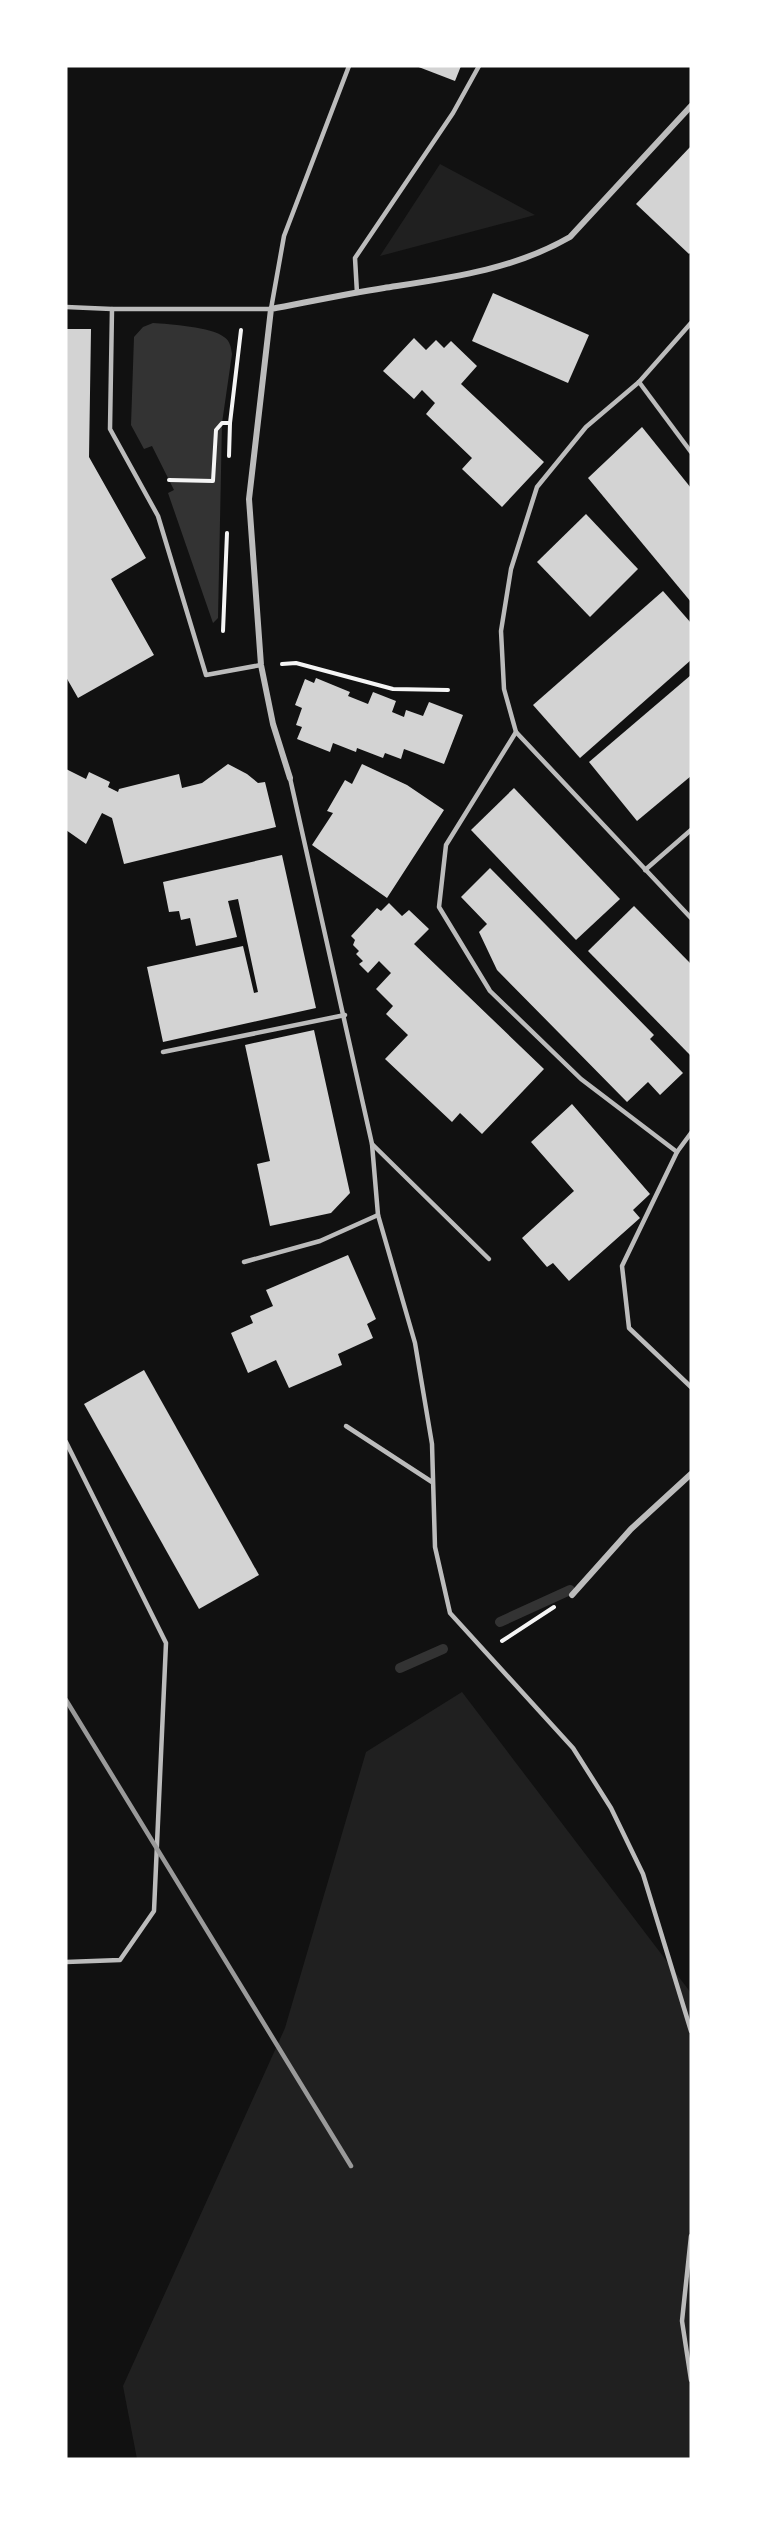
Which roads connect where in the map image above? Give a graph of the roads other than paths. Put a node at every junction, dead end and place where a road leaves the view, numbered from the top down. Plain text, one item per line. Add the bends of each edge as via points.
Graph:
1 (349, 66) edge
2 (479, 66) edge
3 (691, 106) edge
4 (357, 293) junction
5 (66, 307) edge
6 (112, 309) junction
7 (270, 309) junction
8 (691, 323) edge
9 (639, 382) junction
10 (691, 452) edge
11 (261, 665) junction
12 (516, 732) junction
13 (290, 778) joint
14 (691, 830) edge
15 (645, 870) junction
16 (691, 918) edge
17 (345, 1015) junction
18 (163, 1052) dead end
19 (691, 1133) edge
20 (372, 1144) junction
21 (677, 1152) junction
22 (378, 1215) junction
23 (489, 1258) dead end
24 (244, 1262) dead end
25 (691, 1387) edge
26 (346, 1426) dead end
27 (66, 1442) edge
28 (691, 1474) edge
29 (432, 1482) junction
30 (572, 1595) road end
31 (66, 1962) edge
32 (691, 2031) edge
33 (691, 2236) edge
34 (691, 2380) edge

1 - 7 lane via 284,236
2 - 4 lane via 453,113 355,258
3 - 4 street via 570,237 552,248 485,272
4 - 7 street
5 - 6 lane
6 - 7 lane
6 - 11 lane via 110,429 158,516 206,675
7 - 11 street via 249,499
8 - 9 lane
9 - 10 lane
9 - 12 lane via 586,427 537,487 511,569 501,631 504,689
11 - 13 street via 273,724
12 - 15 lane
12 - 21 lane via 446,845 439,907 490,992 581,1079
13 - 17 lane
14 - 15 lane
15 - 16 lane
17 - 18 lane
17 - 20 lane
19 - 21 lane
20 - 22 lane
20 - 23 lane
21 - 25 lane via 622,1266 629,1328
22 - 24 lane via 320,1241
22 - 29 lane via 415,1343 432,1444
26 - 29 lane
27 - 31 lane via 166,1643 154,1911 120,1960
28 - 30 street via 631,1528
29 - 32 lane via 435,1547 450,1613 573,1748 611,1808 643,1874
33 - 34 lane via 682,2321

